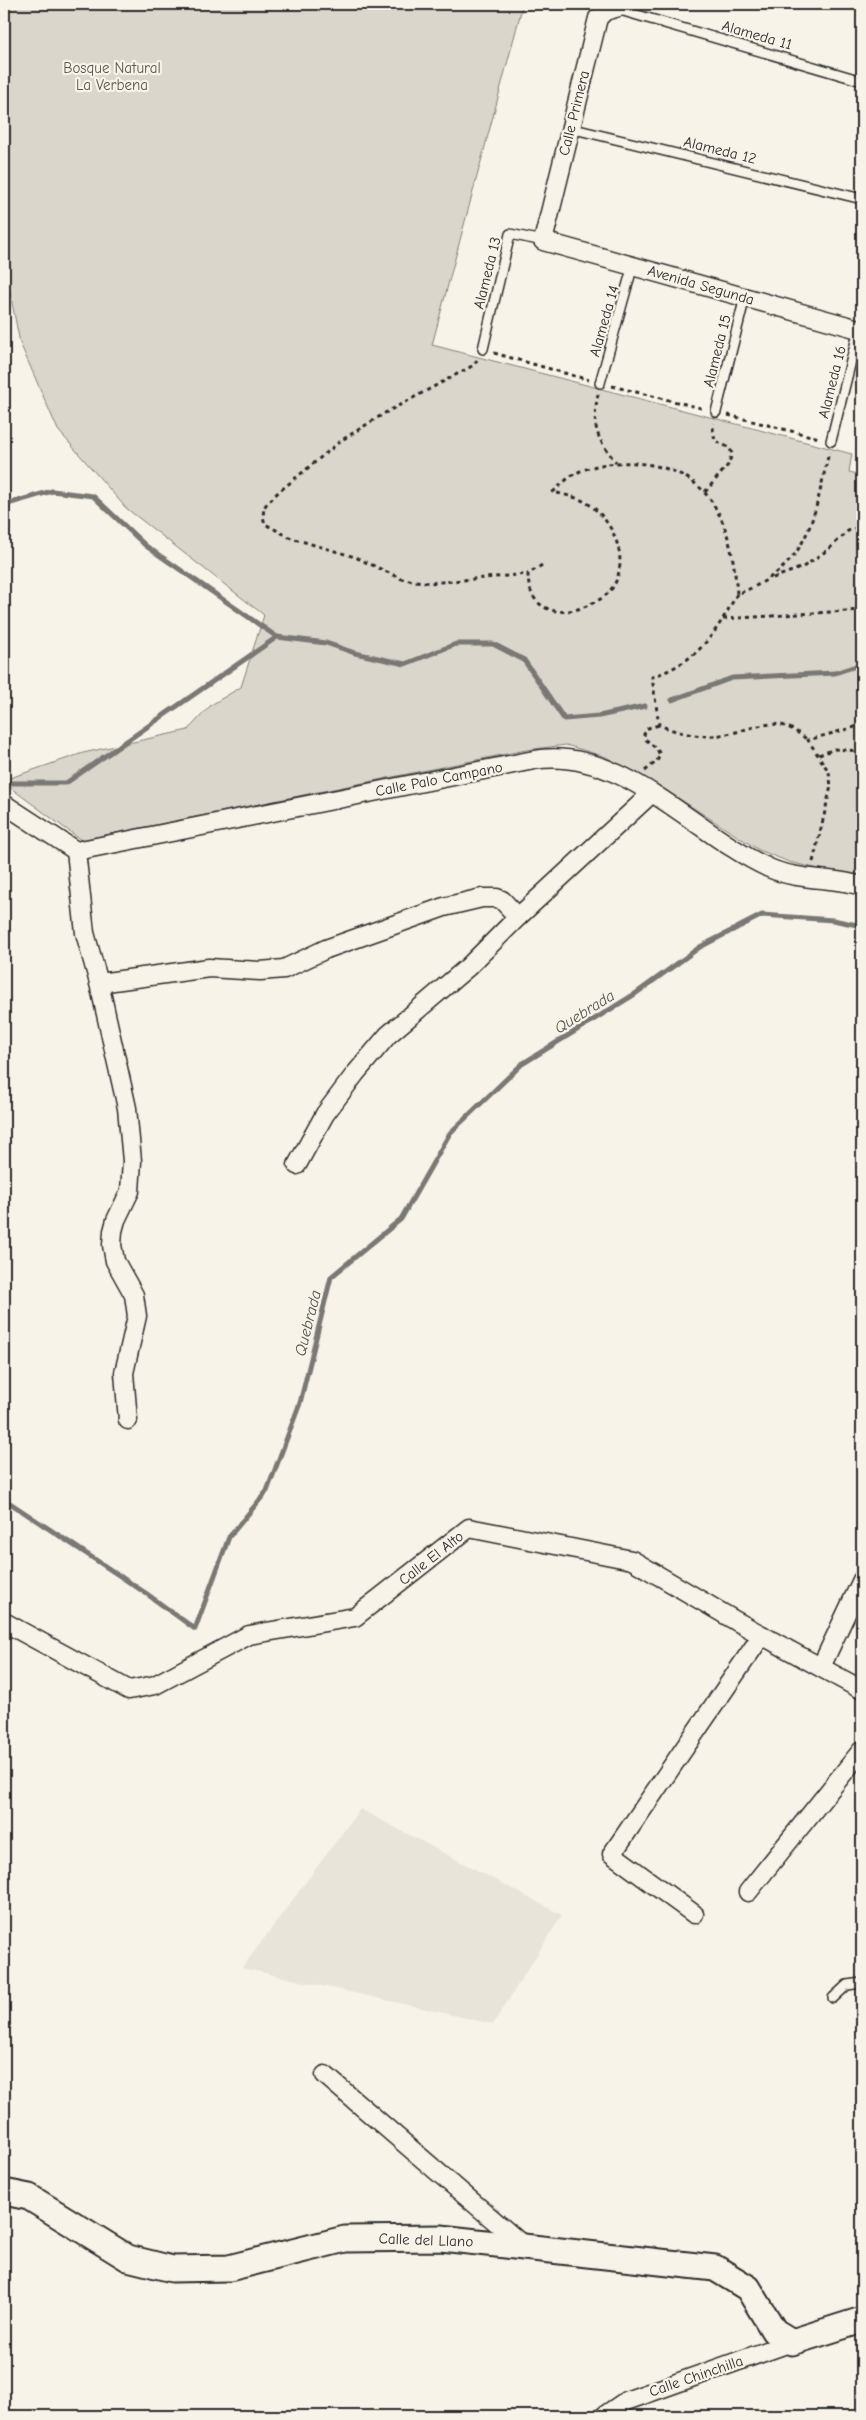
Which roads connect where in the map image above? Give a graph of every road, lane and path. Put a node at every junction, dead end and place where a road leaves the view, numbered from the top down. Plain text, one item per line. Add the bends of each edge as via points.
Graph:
1 (622, 6) edge
2 (862, 80) edge
3 (570, 128) junction
4 (862, 198) edge
5 (543, 241) junction
6 (634, 265) junction
7 (745, 297) junction
8 (860, 330) edge
9 (483, 350) junction
10 (600, 383) junction
11 (716, 412) junction
12 (831, 440) junction
13 (616, 462) junction
14 (705, 492) junction
15 (862, 531) edge
16 (542, 565) dead end
17 (528, 574) junction
18 (768, 580) junction
19 (737, 594) junction
20 (862, 610) edge
21 (723, 620) junction
22 (659, 725) junction
23 (862, 725) edge
24 (808, 740) junction
25 (862, 751) edge
26 (819, 755) junction
27 (632, 783) junction
28 (652, 793) junction
29 (4, 804) edge
30 (76, 851) junction
31 (810, 876) junction
32 (862, 886) edge
33 (518, 917) junction
34 (99, 983) junction
35 (297, 1166) dead end
36 (128, 1420) dead end
37 (862, 1580) edge
38 (4, 1622) edge
39 (762, 1635) junction
40 (821, 1667) junction
41 (862, 1690) edge
42 (862, 1750) edge
43 (748, 1892) dead end
44 (694, 1914) dead end
45 (862, 1983) edge
46 (833, 1998) dead end
47 (325, 2075) dead end
48 (4, 2192) edge
49 (525, 2247) junction
50 (862, 2320) edge
51 (792, 2342) junction
52 (604, 2416) edge

1 - 2 lane, Alameda 11
1 - 3 street, Calle Primera via 605,11 598,18
3 - 4 lane, Alameda 12
3 - 5 street, Calle Primera
5 - 6 street, Avenida Segunda
5 - 9 lane, Alameda 13 via 510,234
6 - 7 street, Avenida Segunda
6 - 10 lane, Alameda 14
7 - 8 street, Avenida Segunda
7 - 11 lane, Alameda 15
8 - 12 lane, Alameda 16
9 - 10 path
9 - 17 path via 474,365 342,440 275,495 264,507 263,516 265,524 292,538 355,557 402,579 430,583
10 - 11 path
10 - 13 path via 594,422 604,448
11 - 12 path
11 - 14 path via 713,436 730,448 732,454 728,465
12 - 18 path via 817,505 805,539 780,572
13 - 14 path via 659,467 684,476
13 - 17 path via 575,473 553,492 580,499 601,515 614,534 619,550 619,570 610,591 597,602 571,612 557,613 543,607 533,596
14 - 19 path via 724,525 733,556
15 - 18 path via 856,528 848,531 803,567
16 - 17 path
18 - 19 path
19 - 21 path
20 - 21 path
21 - 22 path via 699,651 669,671 652,677
22 - 24 path via 698,736 726,734 767,724 784,726
22 - 27 path via 648,728 644,738 660,755
23 - 24 path
24 - 26 path
25 - 26 path via 834,749
26 - 31 path via 829,772 831,786
27 - 28 street, Calle Palo Campano
27 - 30 street, Calle Palo Campano via 588,762 548,758
28 - 31 street, Calle Palo Campano via 750,858 771,869
28 - 33 street
29 - 30 street
30 - 34 street via 85,933
31 - 32 street, Calle Palo Campano
33 - 34 street via 502,900 482,898 444,907 326,949 284,969 209,968
33 - 35 street via 468,967 388,1035 325,1114
34 - 36 street via 127,1108 132,1161 130,1191 112,1231 115,1261 134,1296 137,1316 124,1373
37 - 40 street
38 - 39 street, Calle El Alto via 129,1690 155,1685 250,1635 355,1617 469,1528 632,1560
39 - 40 street, Calle El Alto
39 - 44 street via 612,1854
40 - 41 street, Calle El Alto
42 - 43 street
45 - 46 lane via 848,1985
47 - 49 street
48 - 49 main road, Calle del Llano via 29,2197 128,2258 172,2269 229,2268 345,2239 441,2238
49 - 51 main road, Calle del Llano via 716,2268 748,2288 774,2330
50 - 51 main road
51 - 52 street, Calle Chinchilla via 626,2401

